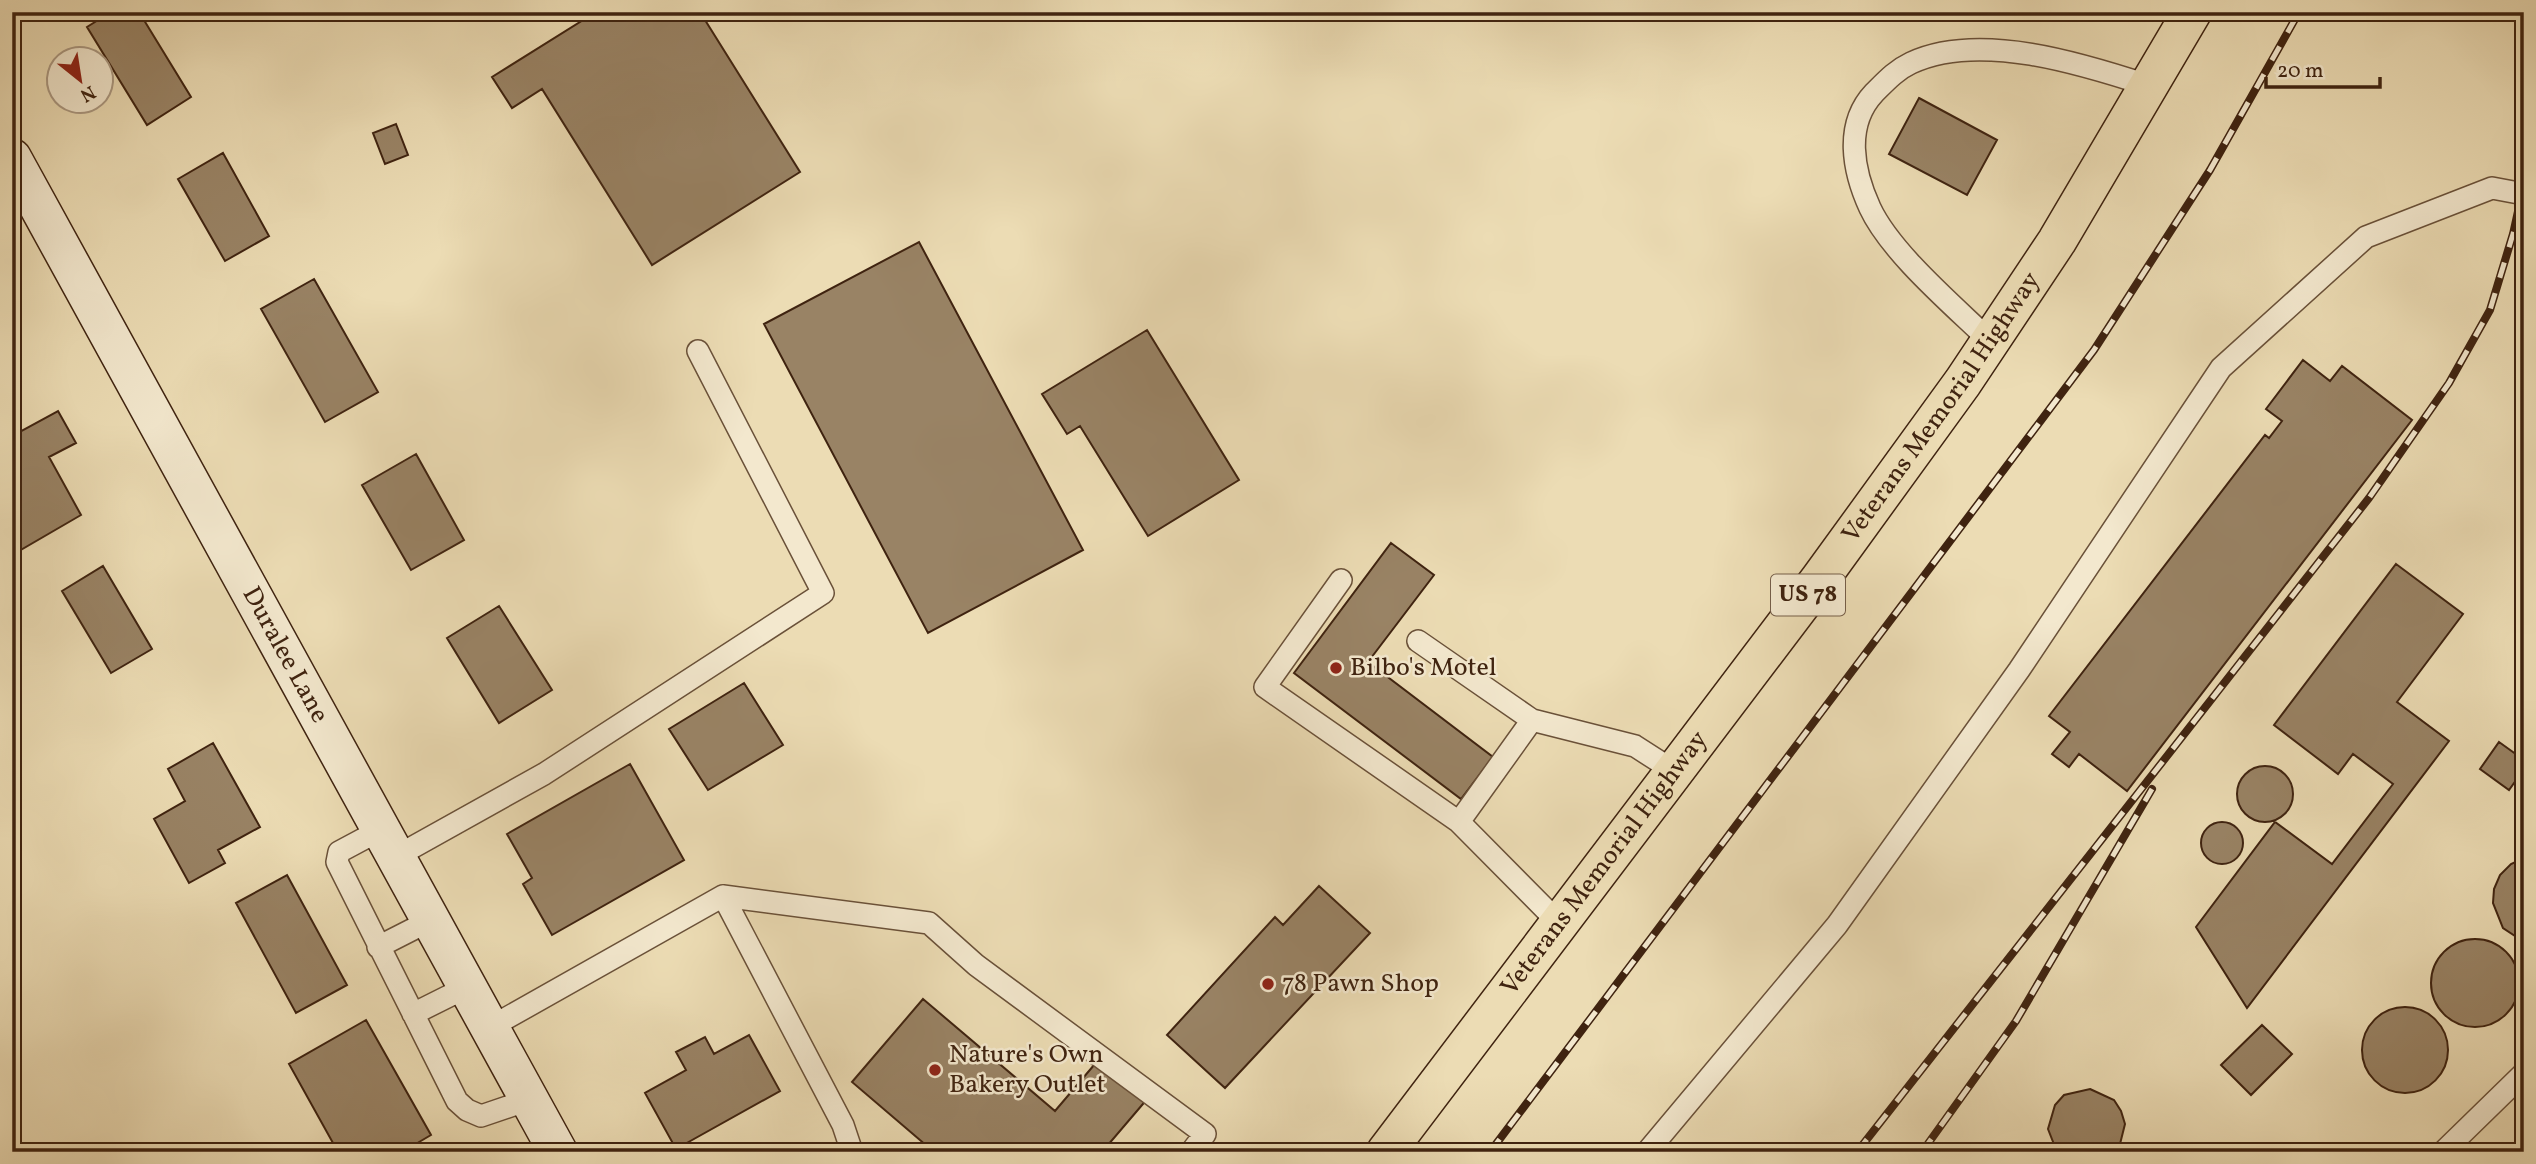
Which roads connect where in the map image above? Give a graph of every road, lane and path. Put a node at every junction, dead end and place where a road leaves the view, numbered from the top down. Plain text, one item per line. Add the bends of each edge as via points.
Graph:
1 (2192, 12) edge
2 (2150, 86) junction
3 (12, 158) edge
4 (2524, 194) edge
5 (1991, 342) junction
6 (698, 351) dead end
7 (1341, 580) dead end
8 (1418, 641) dead end
9 (1532, 720) junction
10 (1674, 771) junction
11 (1459, 822) junction
12 (389, 843) junction
13 (723, 896) junction
14 (431, 920) junction
15 (1559, 923) junction
16 (378, 947) junction
17 (467, 987) junction
18 (413, 1014) junction
19 (489, 1028) junction
20 (2524, 1073) edge
21 (528, 1100) junction
22 (558, 1152) edge
23 (852, 1152) edge
24 (1191, 1152) edge
25 (1386, 1152) edge
26 (1647, 1152) edge
27 (2443, 1152) edge

1 - 2 main road, Veterans Memorial Highway / US 78
2 - 5 main road, Veterans Memorial Highway / US 78
2 - 5 lane via 2036,54 1956,52 1910,63 1867,100 1853,151 1871,210 1912,263
3 - 12 street, Duralee Lane
4 - 26 lane via 2492,188 2366,237 2221,368 2019,670 1837,925
5 - 10 main road, Veterans Memorial Highway / US 78
6 - 12 lane via 823,593 544,774
7 - 11 lane via 1265,687
8 - 9 lane
9 - 10 lane via 1635,746
9 - 11 lane
10 - 15 main road, Veterans Memorial Highway / US 78
11 - 15 lane
12 - 14 street, Duralee Lane
12 - 16 lane via 339,852 337,862
13 - 19 lane
13 - 23 lane via 843,1125
13 - 24 lane via 929,923 976,965 1205,1134
14 - 16 lane
14 - 17 street, Duralee Lane
15 - 25 main road, Veterans Memorial Highway / US 78
16 - 18 lane
17 - 18 lane
17 - 19 street, Duralee Lane
18 - 21 lane via 457,1101 467,1110 481,1116
19 - 21 street, Duralee Lane
20 - 27 lane
21 - 22 street, Duralee Lane

